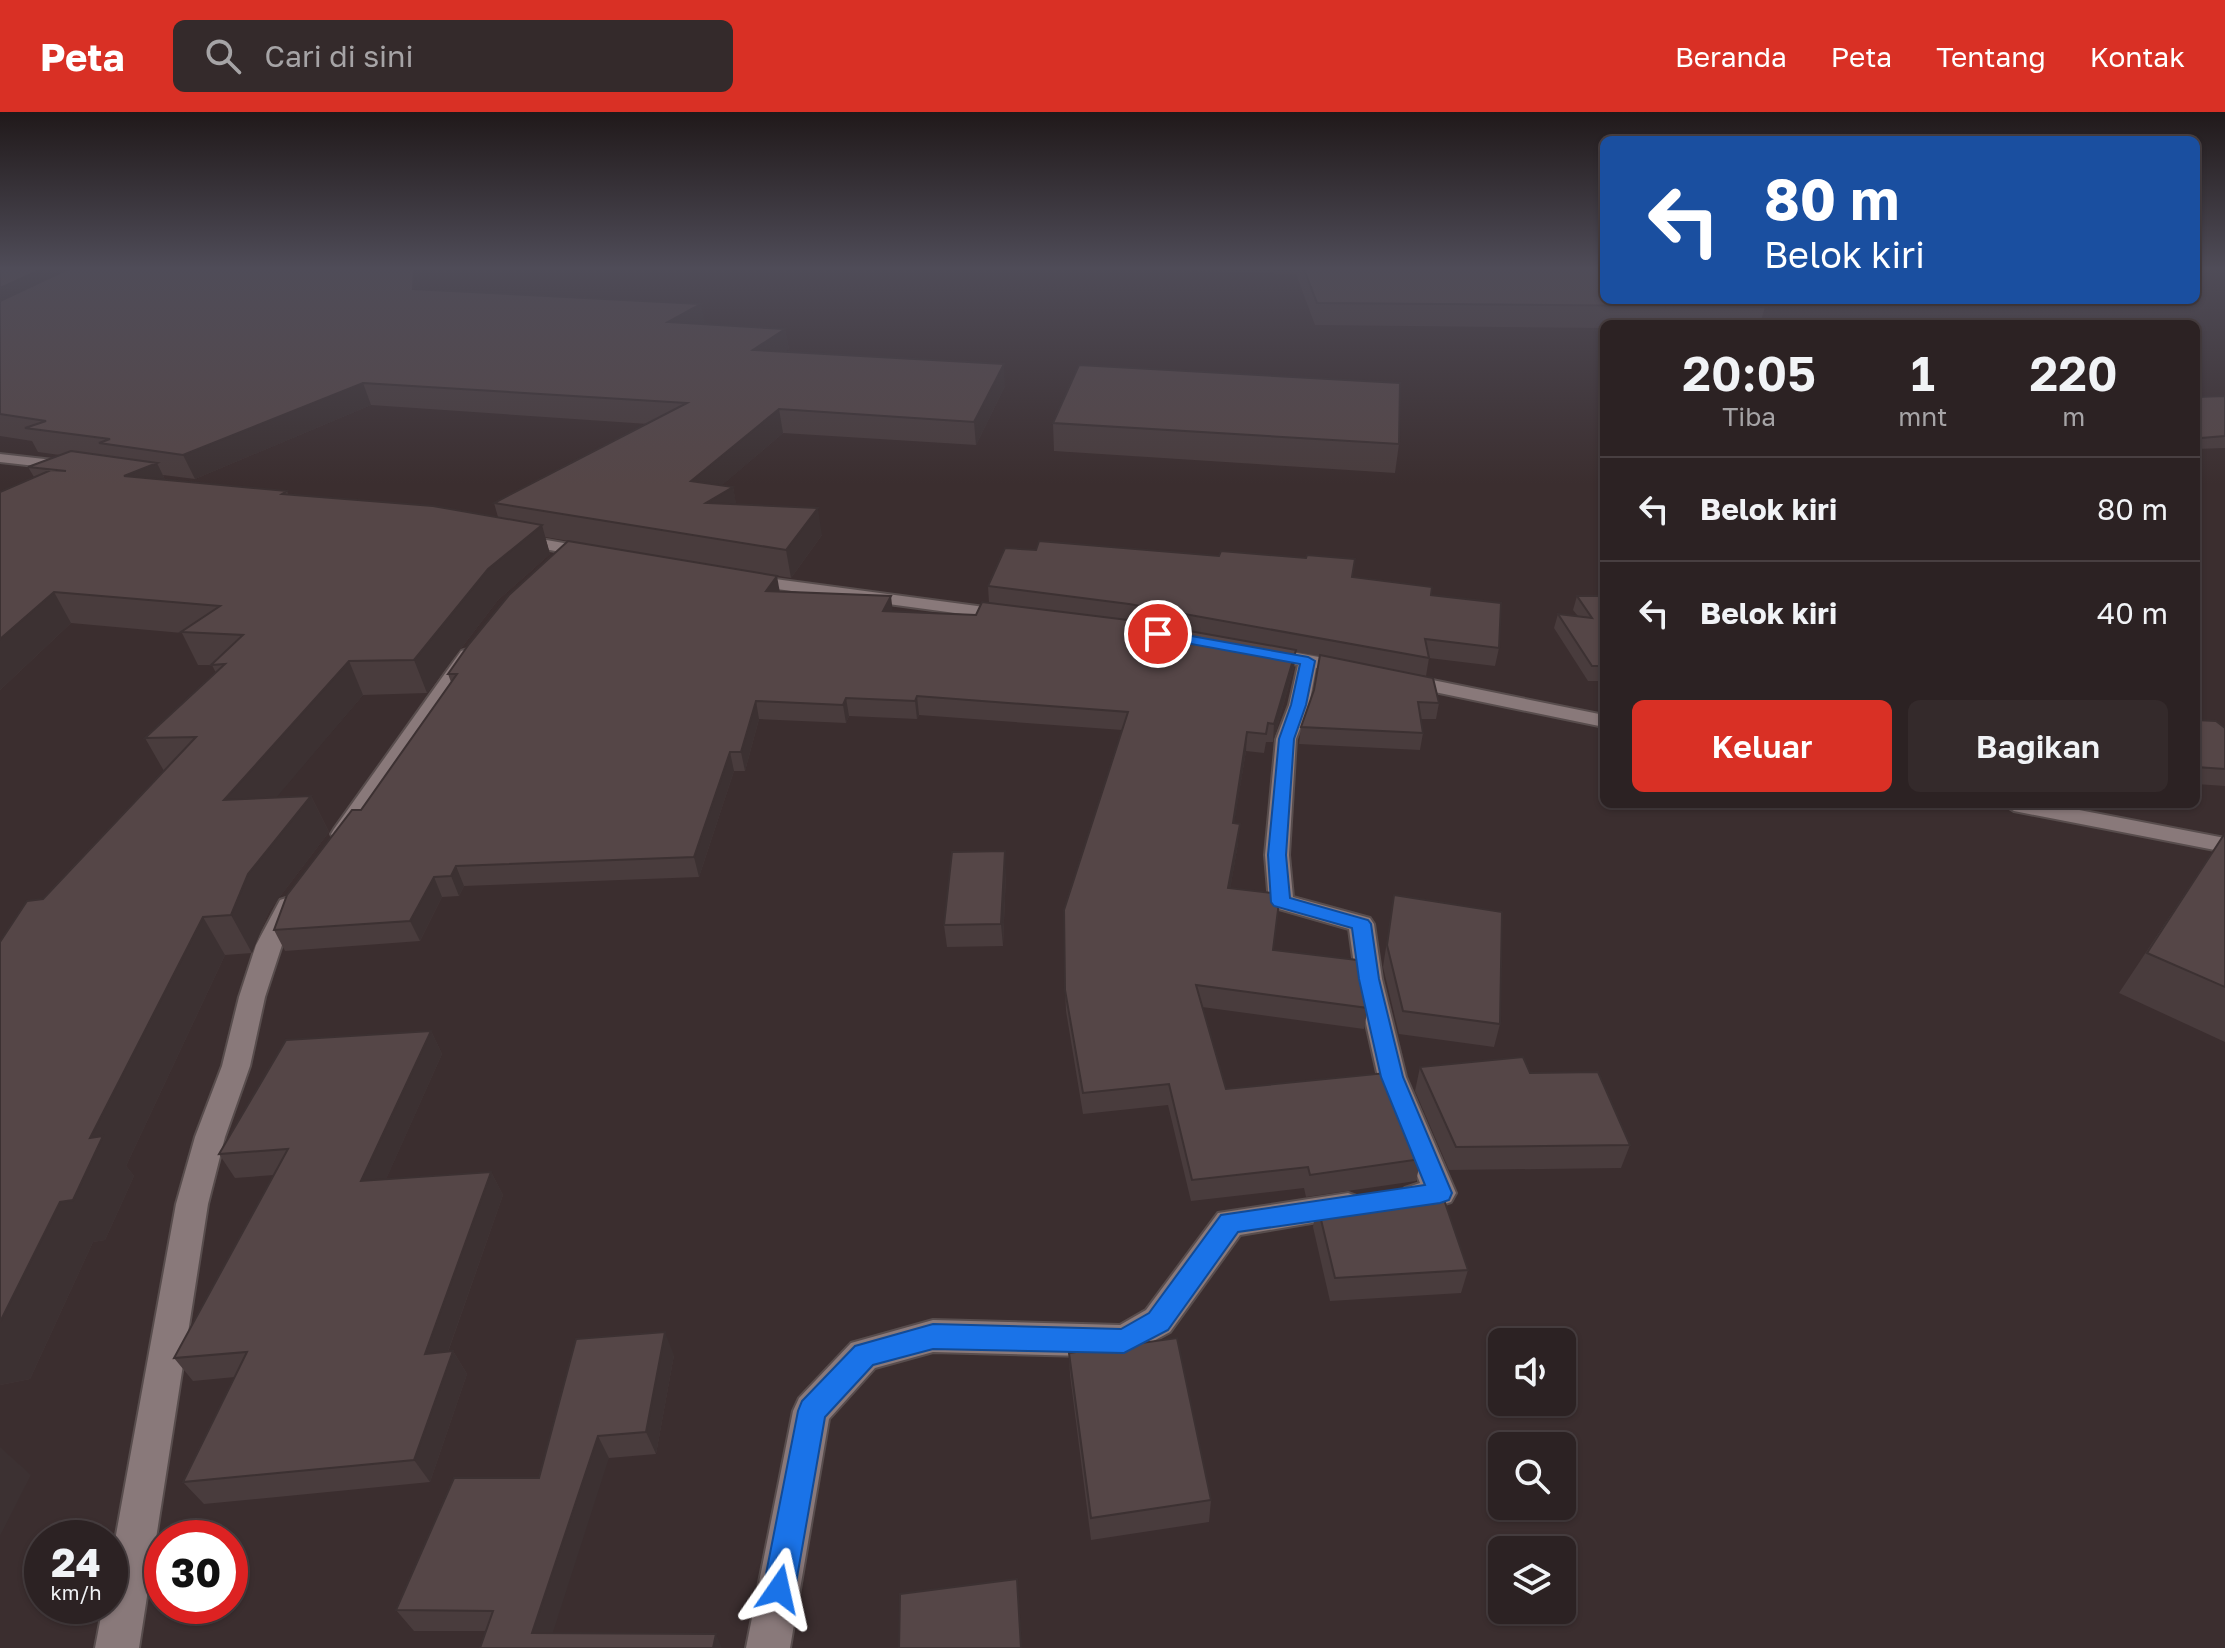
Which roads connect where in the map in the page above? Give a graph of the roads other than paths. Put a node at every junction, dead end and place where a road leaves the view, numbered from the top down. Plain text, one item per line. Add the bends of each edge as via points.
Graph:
1 (0, 458) edge
2 (85, 468) edge
3 (506, 538) edge
4 (569, 549) junction
5 (613, 557) edge
6 (546, 570) edge
7 (729, 577) edge
8 (1021, 616) edge
9 (482, 637) edge
10 (1248, 650) edge
11 (1308, 661) junction
12 (1600, 720) edge
13 (2035, 808) edge
14 (2225, 845) edge
15 (117, 1648) edge
16 (768, 1648) edge

1 - 2 street
3 - 4 street
4 - 5 street
4 - 6 street
7 - 8 street
9 - 15 street via 283,913 269,945 192,1204
10 - 11 street
11 - 12 street
11 - 16 street via 1286,739 1277,855 1281,902 1361,924 1392,1077 1440,1193 1230,1223 1158,1321 1124,1341 933,1336 864,1355 812,1411
13 - 14 street

